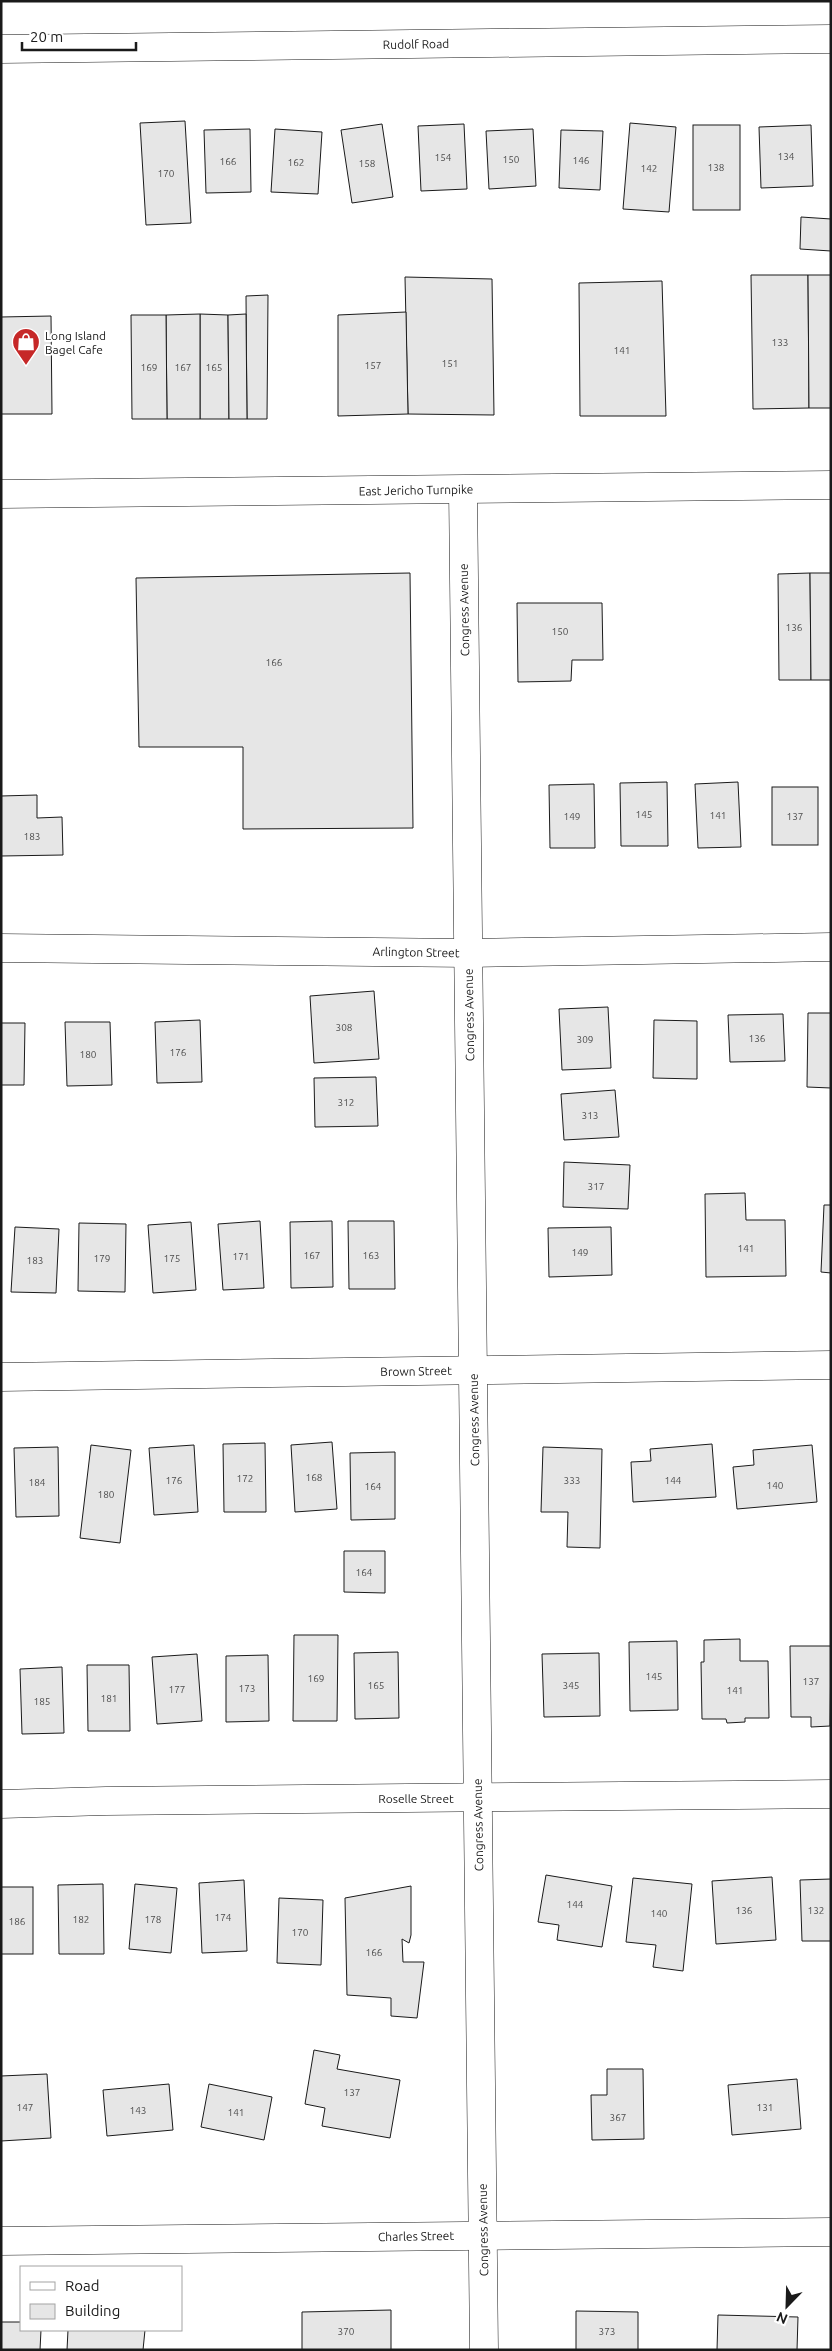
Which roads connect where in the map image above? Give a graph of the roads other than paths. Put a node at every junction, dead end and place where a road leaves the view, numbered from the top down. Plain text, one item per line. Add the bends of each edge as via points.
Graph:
1 (831, 39) edge
2 (1, 49) edge
3 (831, 485) edge
4 (463, 490) junction
5 (1, 494) edge
6 (831, 947) edge
7 (1, 948) edge
8 (468, 953) junction
9 (831, 1366) edge
10 (473, 1370) junction
11 (1, 1377) edge
12 (831, 1794) edge
13 (478, 1798) junction
14 (1, 1804) edge
15 (831, 2232) edge
16 (483, 2235) junction
17 (1, 2241) edge
18 (484, 2350) edge

1 - 2 street, Rudolf Road
3 - 4 street, East Jericho Turnpike
4 - 5 street, East Jericho Turnpike
4 - 8 street, Congress Avenue
6 - 8 street, Arlington Street
7 - 8 street, Arlington Street
8 - 10 street, Congress Avenue
9 - 10 street, Brown Street
10 - 11 street, Brown Street
10 - 13 street, Congress Avenue
12 - 13 street, Roselle Street
13 - 14 street, Roselle Street
13 - 16 street, Congress Avenue
15 - 16 street, Charles Street
16 - 17 street, Charles Street
16 - 18 street, Congress Avenue

